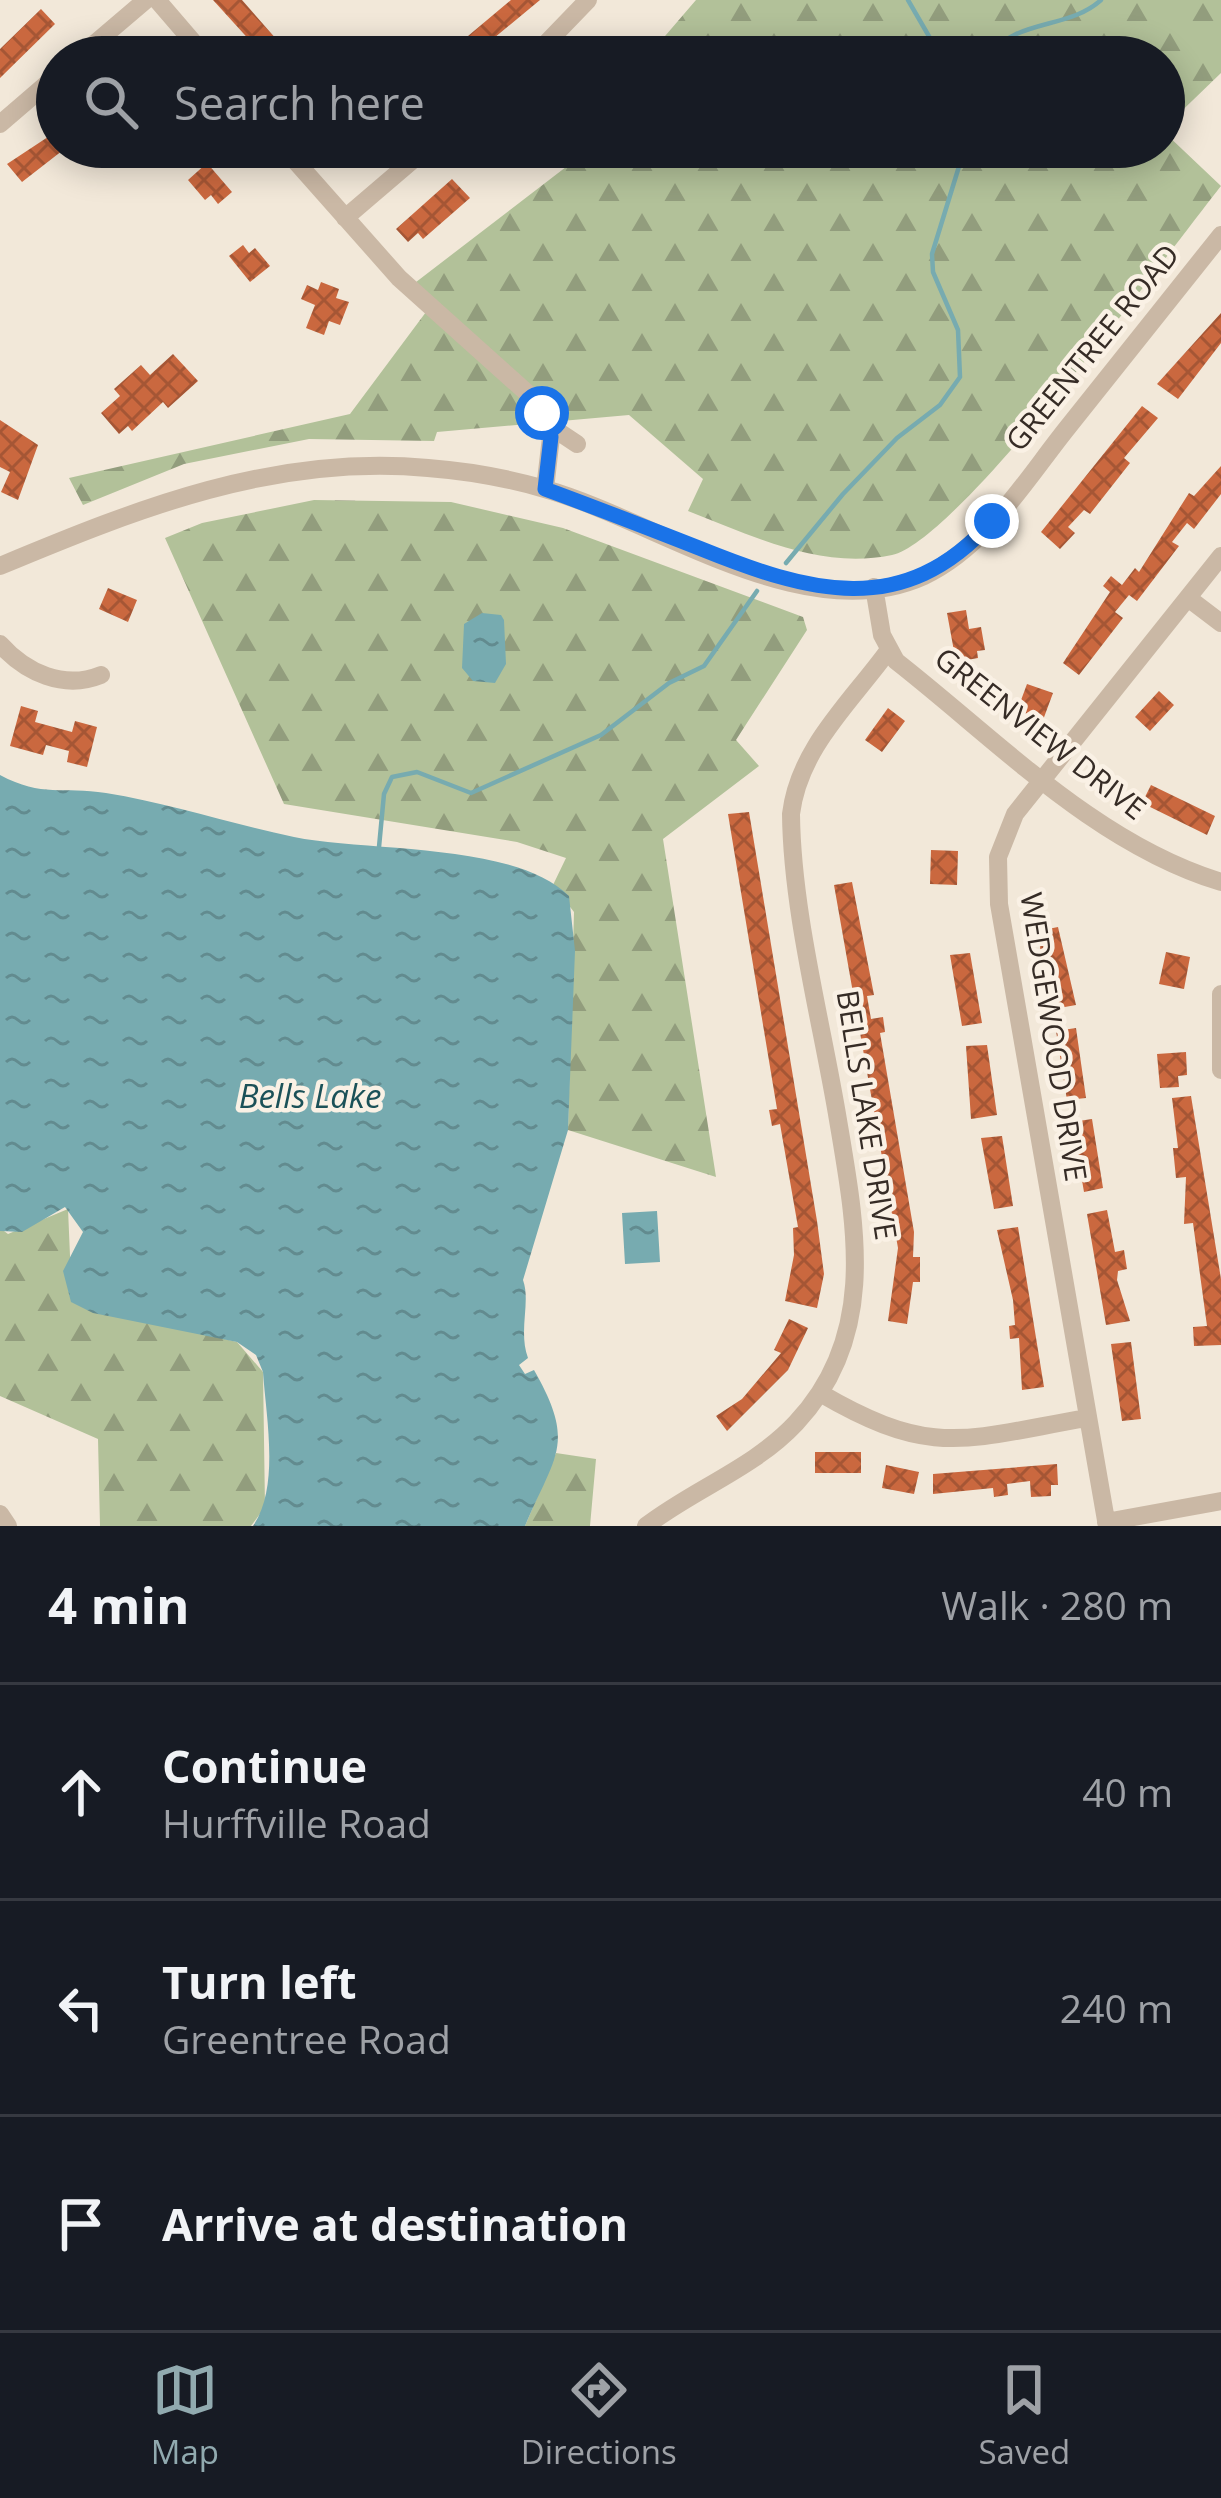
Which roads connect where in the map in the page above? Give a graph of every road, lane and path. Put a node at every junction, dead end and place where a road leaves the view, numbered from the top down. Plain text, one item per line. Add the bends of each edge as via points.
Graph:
1 (146, 0) edge
2 (157, 0) edge
3 (588, 0) edge
4 (104, 36) edge
5 (188, 36) edge
6 (553, 36) edge
7 (36, 93) edge
8 (0, 124) edge
9 (301, 168) edge
10 (403, 168) edge
11 (345, 218) junction
12 (1221, 235) edge
13 (547, 424) junction
14 (577, 444) dead end
15 (545, 489) junction
16 (1221, 556) edge
17 (0, 566) edge
18 (874, 587) junction
19 (1188, 598) junction
20 (1221, 623) edge
21 (0, 644) edge
22 (888, 651) junction
23 (101, 675) dead end
24 (1044, 778) junction
25 (1221, 882) edge
26 (1221, 994) edge
27 (1221, 1070) edge
28 (820, 1393) junction
29 (1087, 1418) junction
30 (1221, 1501) edge
31 (0, 1514) edge
32 (1106, 1524) edge
33 (8, 1526) edge
34 (646, 1526) edge

1 - 4 street
2 - 5 street
3 - 6 street
7 - 8 street
9 - 11 street
10 - 11 street
11 - 13 street via 416,295 519,382
12 - 18 street, GREENTREE ROAD via 979,536 927,574
13 - 14 street
13 - 15 street
15 - 17 street, GREENTREE ROAD via 433,468 303,469 154,504
15 - 18 street, GREENTREE ROAD via 793,584
16 - 19 street, WEDGEWOOD DRIVE
18 - 22 street, GREENVIEW DRIVE
19 - 20 street
19 - 24 street, WEDGEWOOD DRIVE
21 - 23 street via 58,680
22 - 24 street, GREENVIEW DRIVE
22 - 28 street, BELLS LAKE DRIVE via 819,740 790,814 858,1240 852,1318
24 - 25 street, GREENVIEW DRIVE via 1124,839
24 - 29 street, WEDGEWOOD DRIVE via 1006,829 997,888
26 - 27 street
28 - 29 street via 880,1426 927,1439
28 - 34 street, BELLS LAKE DRIVE via 771,1447
29 - 32 street, WEDGEWOOD DRIVE
30 - 32 street
31 - 33 street

